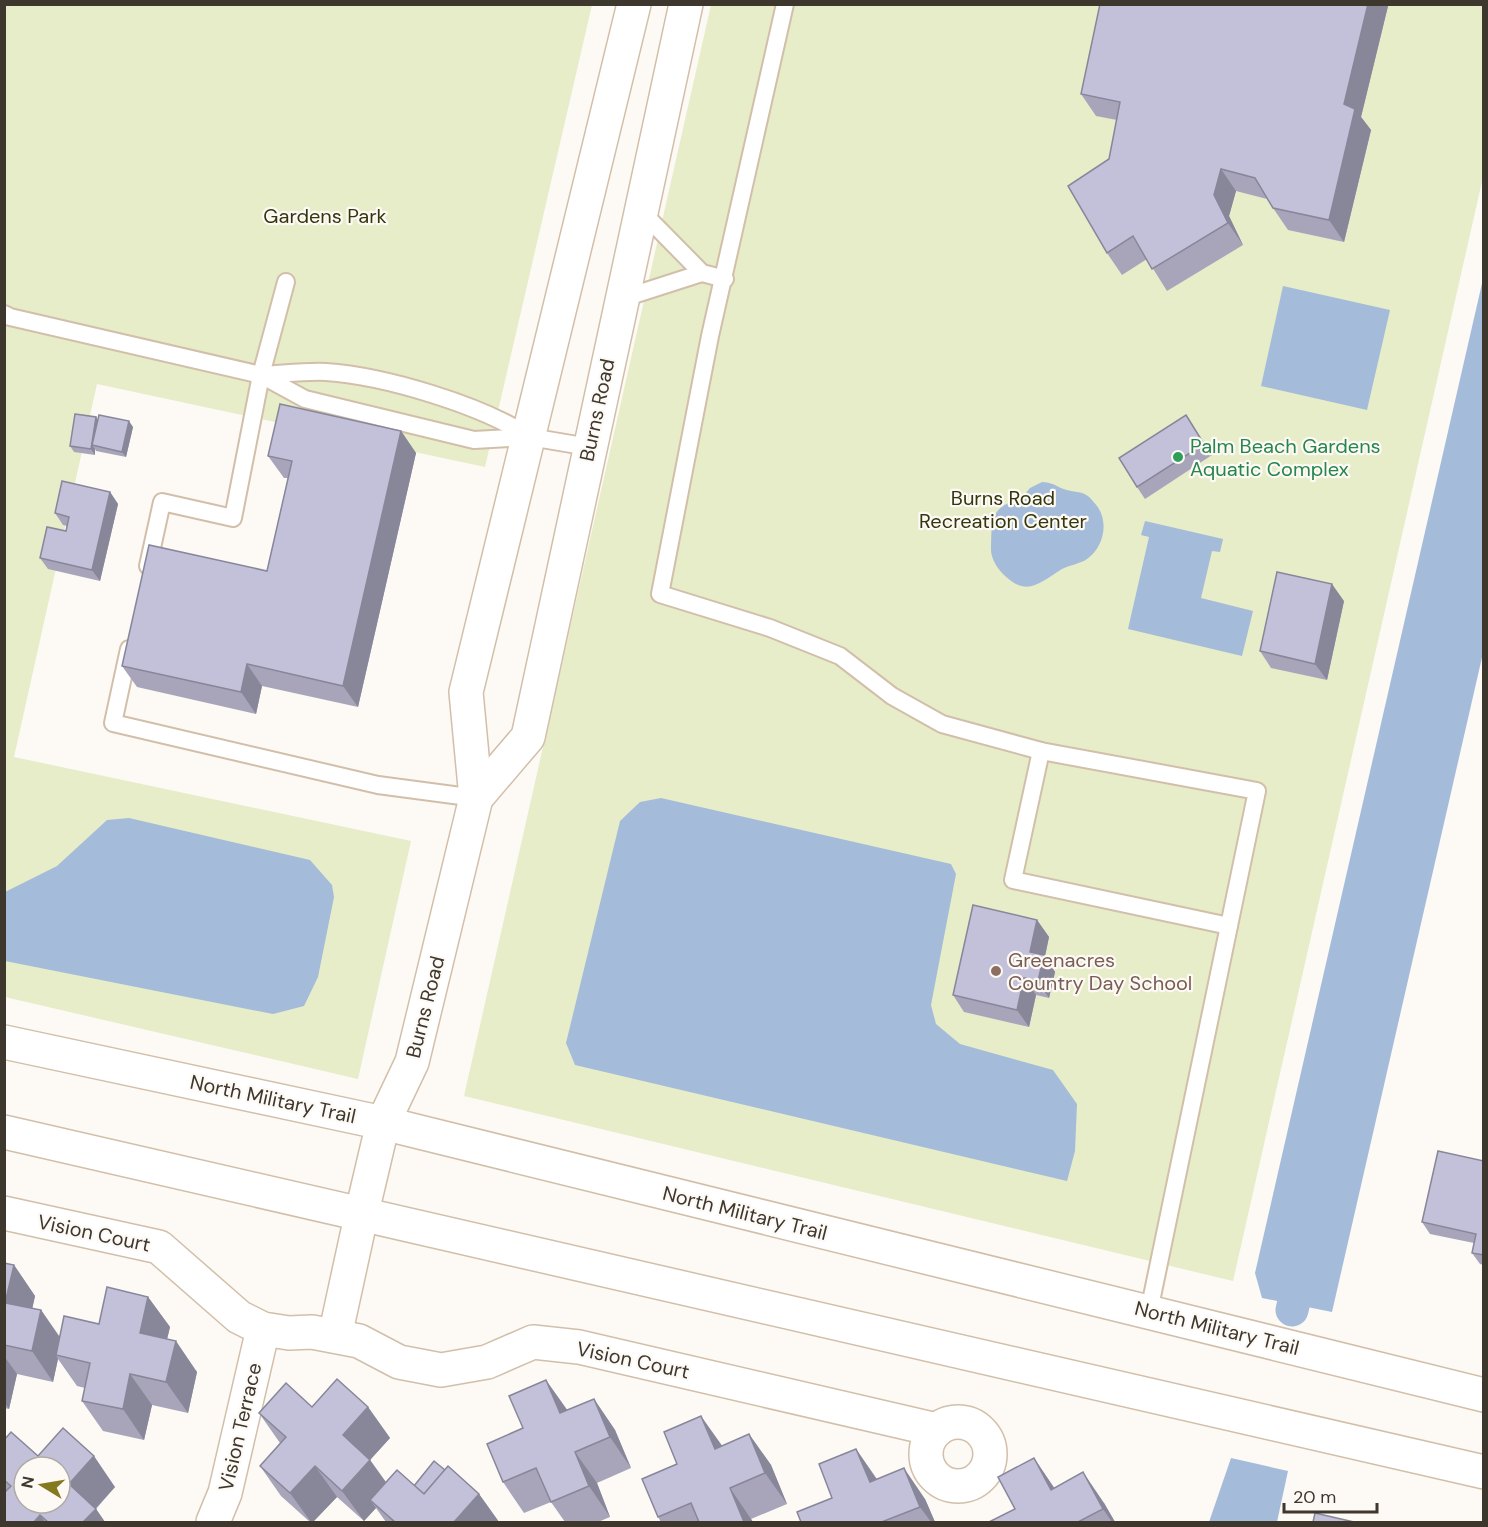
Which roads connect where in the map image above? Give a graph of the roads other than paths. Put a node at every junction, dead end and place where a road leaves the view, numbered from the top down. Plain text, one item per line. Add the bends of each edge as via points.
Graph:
1 (634, 4) edge
2 (686, 4) edge
3 (786, 4) edge
4 (640, 210) junction
5 (702, 273) junction
6 (724, 279) junction
7 (285, 282) dead end
8 (621, 299) junction
9 (5, 316) edge
10 (261, 375) junction
11 (530, 437) junction
12 (589, 447) junction
13 (144, 581) edge
14 (132, 638) edge
15 (1041, 750) junction
16 (476, 798) junction
17 (1229, 926) junction
18 (4, 1042) edge
19 (383, 1123) junction
20 (4, 1132) edge
21 (362, 1212) junction
22 (4, 1213) edge
23 (1149, 1311) junction
24 (263, 1329) junction
25 (335, 1336) junction
26 (1484, 1395) edge
27 (937, 1430) dead end
28 (1484, 1472) edge
29 (213, 1522) edge

1 - 11 street, Burns Road
2 - 4 street, Burns Road
3 - 6 lane
4 - 5 lane
4 - 8 street, Burns Road
5 - 6 lane
5 - 8 lane
6 - 15 lane via 660,594 770,628 840,656 892,696 942,724
7 - 10 lane
8 - 12 street, Burns Road
9 - 10 lane
10 - 11 lane via 305,399 474,441
10 - 11 lane via 326,372 398,385 463,404
10 - 13 lane via 233,518 162,502
11 - 12 lane
11 - 16 street, Burns Road via 466,692
12 - 16 street, Burns Road via 528,737
14 - 16 lane via 113,723 378,786
15 - 17 lane via 1013,880
15 - 17 lane via 1257,791
16 - 19 street, Burns Road via 412,1062
17 - 23 lane
18 - 19 street, North Military Trail
19 - 21 street, Burns Road
19 - 23 street, North Military Trail
20 - 21 street
21 - 25 street
21 - 28 street
22 - 24 street, Vision Court via 159,1246 239,1317
23 - 26 street, North Military Trail
24 - 25 street, Vision Court
24 - 29 street, Vision Terrace via 225,1493
25 - 27 street, Vision Court via 359,1341 399,1362 441,1370 487,1362 533,1342 579,1347

